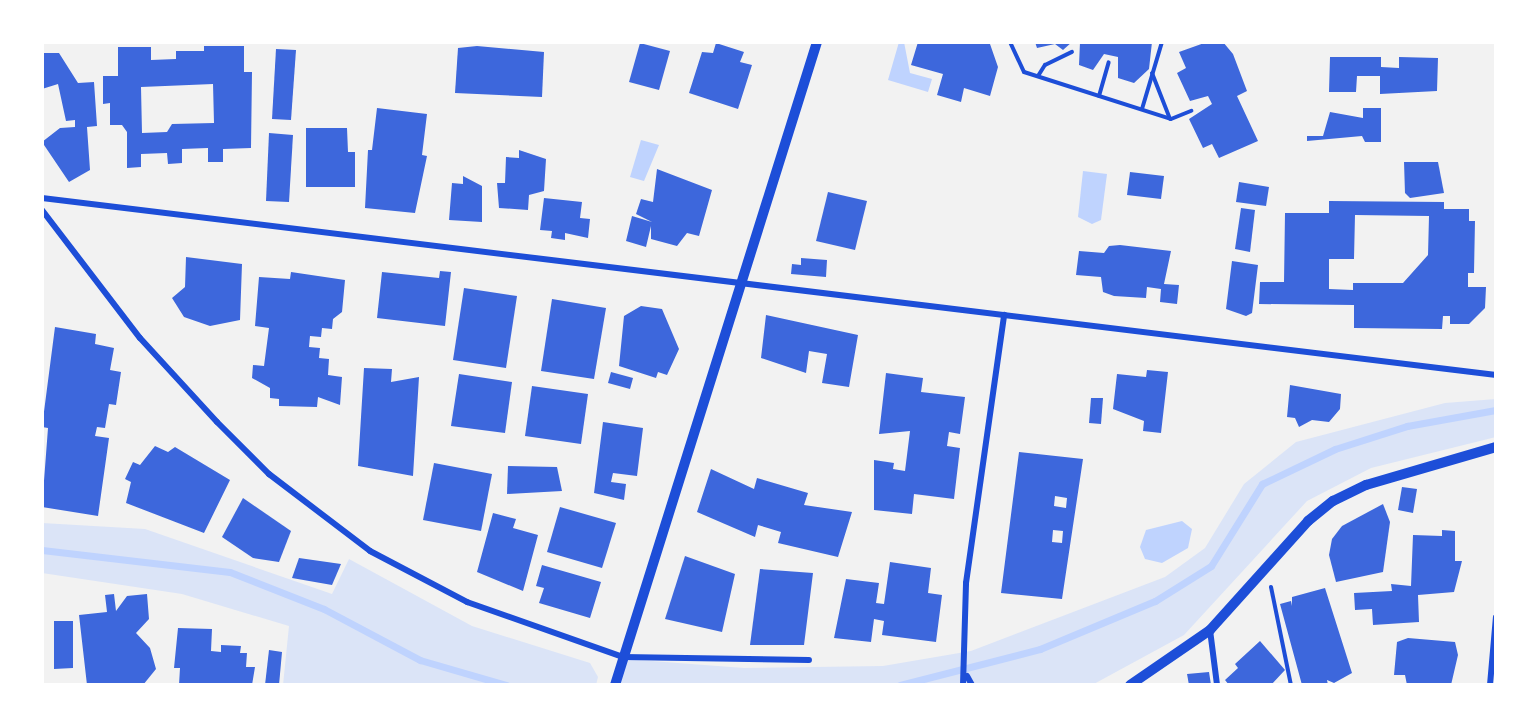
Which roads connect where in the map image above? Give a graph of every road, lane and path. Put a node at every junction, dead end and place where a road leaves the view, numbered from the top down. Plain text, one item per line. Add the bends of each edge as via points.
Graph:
1 (512, 42) edge
2 (526, 42) edge
3 (817, 42) edge
4 (1010, 42) edge
5 (1162, 42) edge
6 (1072, 52) dead end
7 (1109, 62) dead end
8 (1152, 73) junction
9 (1038, 76) junction
10 (1099, 96) junction
11 (1142, 109) junction
12 (1191, 111) dead end
13 (1171, 119) junction
14 (42, 198) edge
15 (42, 210) edge
16 (740, 283) junction
17 (1004, 315) junction
18 (1496, 375) edge
19 (1496, 447) edge
20 (1266, 566) junction
21 (1496, 617) edge
22 (1210, 630) junction
23 (623, 657) junction
24 (809, 660) dead end
25 (967, 676) junction
26 (615, 685) edge
27 (963, 685) edge
28 (972, 685) edge
29 (1130, 685) edge
30 (1217, 685) edge
31 (1291, 685) edge
32 (1490, 685) edge

1 - 2 lane
3 - 16 street
4 - 9 path via 1024,72
5 - 8 path
6 - 9 path via 1045,65
7 - 10 path
8 - 11 path
8 - 13 path
9 - 10 path
10 - 11 path
11 - 13 path
12 - 13 path
14 - 16 street
15 - 23 street via 140,338 269,474 370,550 467,603
16 - 17 street
16 - 23 street
17 - 18 street
17 - 25 street via 964,624
19 - 20 street via 1366,485 1334,501
20 - 22 street
20 - 31 path
21 - 32 street
22 - 29 street
22 - 30 street
23 - 24 street
23 - 26 street
25 - 27 street
25 - 28 street

